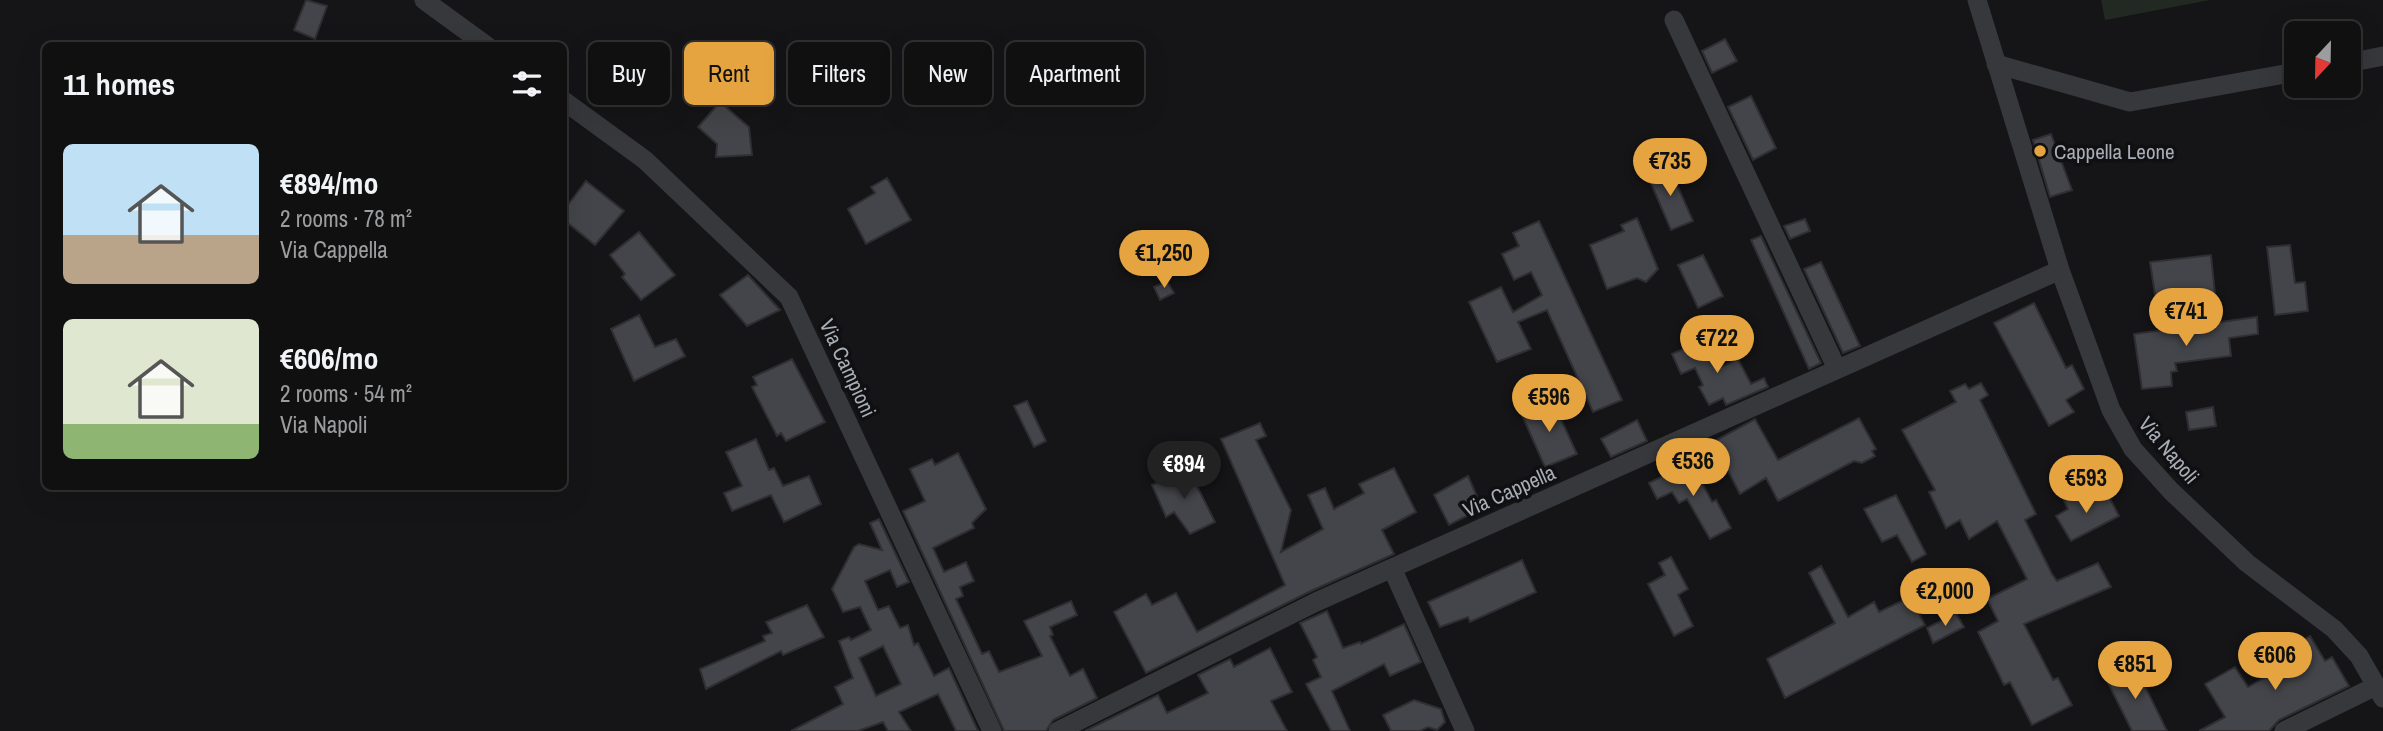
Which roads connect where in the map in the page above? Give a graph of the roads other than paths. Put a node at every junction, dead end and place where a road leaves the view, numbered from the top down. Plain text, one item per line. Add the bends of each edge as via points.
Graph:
1 (424, 0) edge
2 (1977, 0) edge
3 (1674, 20) dead end
4 (482, 42) edge
5 (2383, 56) edge
6 (2361, 60) edge
7 (1996, 64) junction
8 (2284, 74) edge
9 (567, 103) edge
10 (2060, 270) junction
11 (1837, 369) junction
12 (1392, 568) junction
13 (2380, 692) edge
14 (992, 731) edge
15 (1058, 731) edge
16 (1465, 731) edge
17 (2284, 731) edge

1 - 4 street
2 - 7 street, Via Napoli
3 - 11 street
5 - 6 street
7 - 8 street via 2130,102
7 - 10 street, Via Napoli
9 - 14 street, Via Campioni via 645,160 789,297
10 - 11 street, Via Cappella
10 - 13 street, Via Napoli via 2111,410 2133,449 2246,563 2334,629 2359,656
11 - 12 street, Via Cappella
12 - 15 street, Via Cappella
12 - 16 street
13 - 17 street

